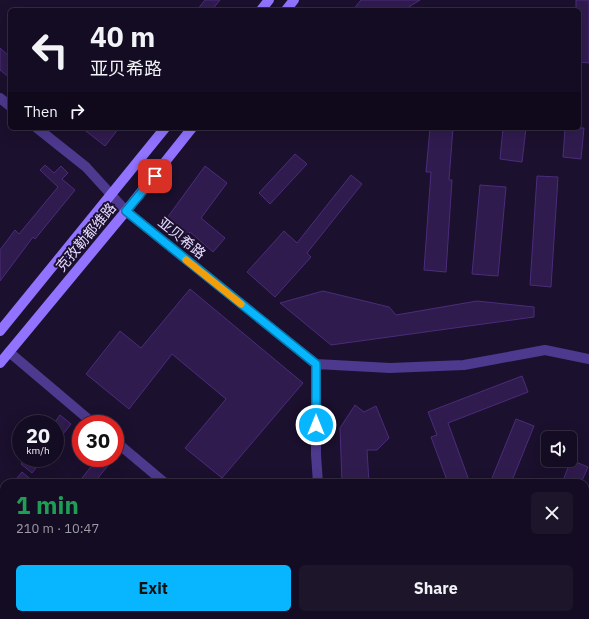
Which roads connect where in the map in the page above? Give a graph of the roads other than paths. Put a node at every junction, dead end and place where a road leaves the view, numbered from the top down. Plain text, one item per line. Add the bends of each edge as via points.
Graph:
1 (270, 0) edge
2 (294, 0) edge
3 (263, 8) edge
4 (288, 8) edge
5 (0, 98) edge
6 (8, 104) edge
7 (40, 130) edge
8 (163, 130) edge
9 (190, 130) edge
10 (112, 194) junction
11 (126, 211) junction
12 (0, 331) edge
13 (9, 352) junction
14 (589, 359) edge
15 (0, 363) edge
16 (316, 364) junction
17 (83, 415) edge
18 (124, 449) edge
19 (160, 479) edge
20 (318, 479) edge
21 (589, 612) edge
22 (589, 619) edge

1 - 3 main road
2 - 4 main road
5 - 6 street
7 - 10 street, 亚贝希路 via 86,167
8 - 10 main road, 克孜勒都维路
9 - 11 main road, 克孜勒都维路
10 - 11 street, 亚贝希路
10 - 12 main road, 克孜勒都维路
11 - 13 main road, 克孜勒都维路
11 - 16 street, 亚贝希路
13 - 15 main road, 克孜勒都维路
13 - 17 street
14 - 16 street via 545,350 464,365 390,368
16 - 20 street
18 - 19 street
21 - 22 street

